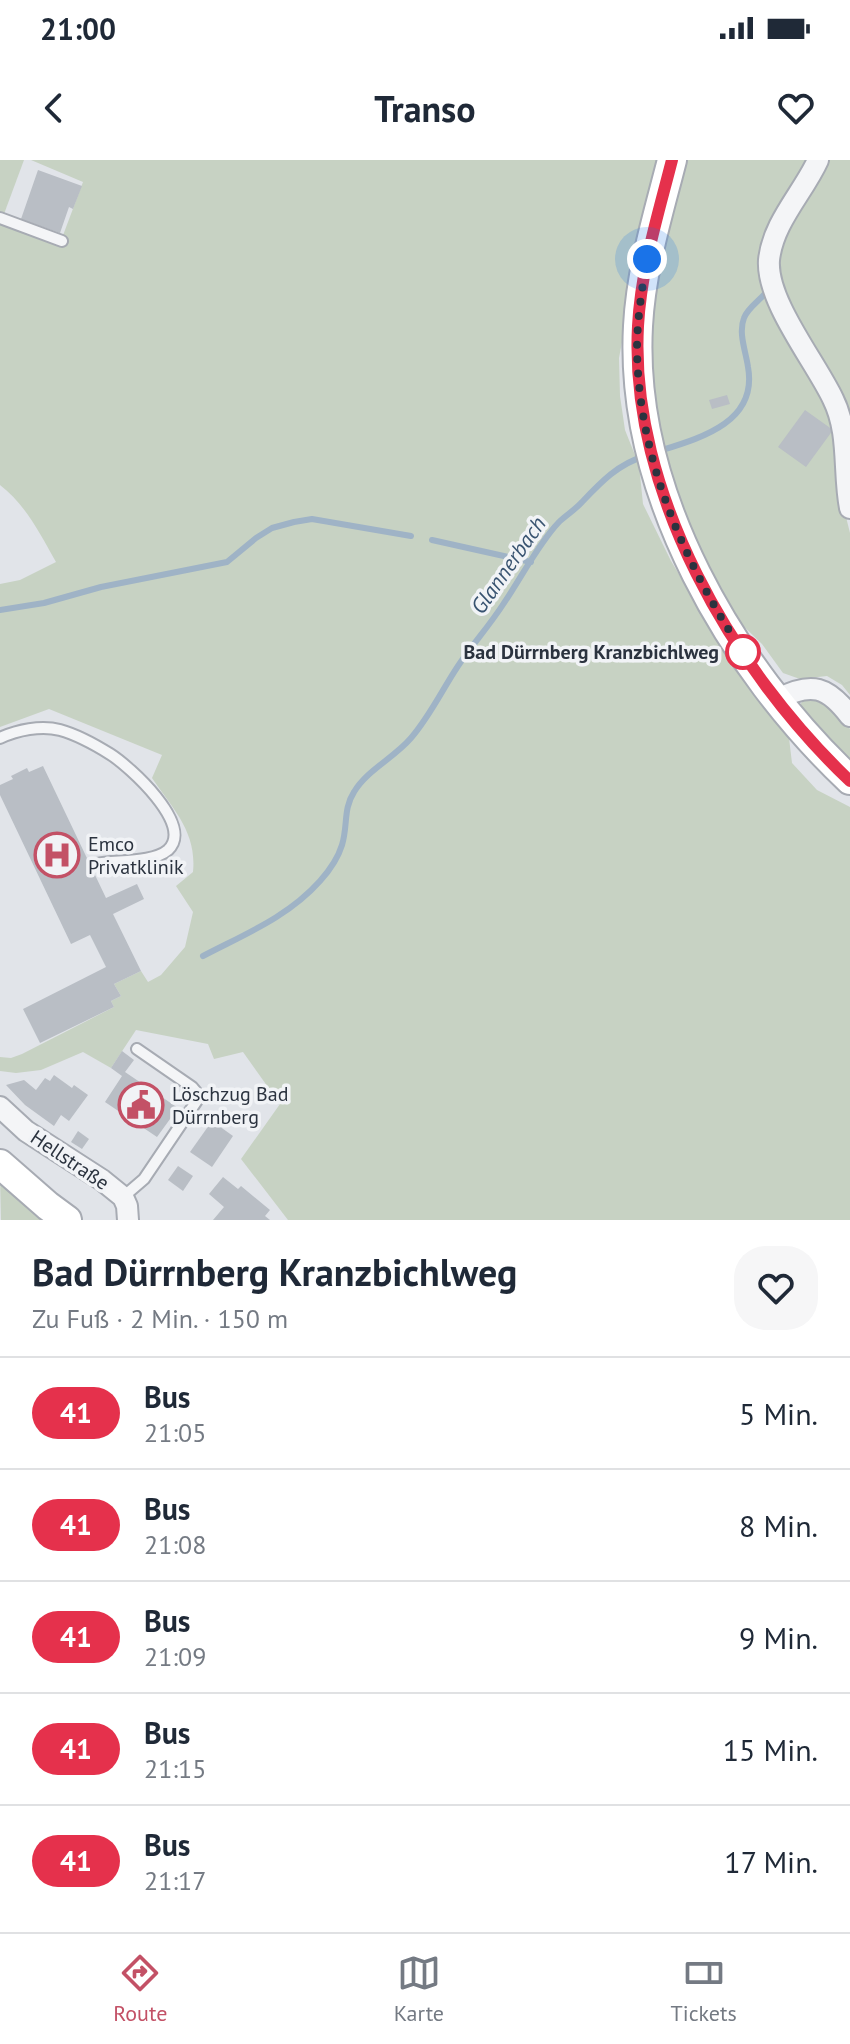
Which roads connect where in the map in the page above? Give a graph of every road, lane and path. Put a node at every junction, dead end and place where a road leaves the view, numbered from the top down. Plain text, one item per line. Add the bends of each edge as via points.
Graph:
1 (672, 160) edge
2 (818, 160) edge
3 (0, 218) edge
4 (62, 241) dead end
5 (850, 508) edge
6 (778, 699) junction
7 (850, 716) edge
8 (0, 738) edge
9 (850, 780) edge
10 (96, 864) dead end
11 (137, 1049) dead end
12 (0, 1107) edge
13 (0, 1164) edge
14 (123, 1197) junction
15 (67, 1220) edge
16 (128, 1220) edge

1 - 6 main road via 647,259 638,325 639,382 652,457 692,565 718,614
2 - 5 street via 779,226 770,276 840,417
3 - 4 lane
6 - 7 street via 798,690 819,690
6 - 9 main road
8 - 10 lane via 34,728 81,738 112,755 162,804 174,838 165,852
11 - 14 lane via 192,1087 198,1099 144,1179
12 - 14 street, Hellstraße via 36,1139
13 - 15 main road
14 - 16 street, Hellstraße

